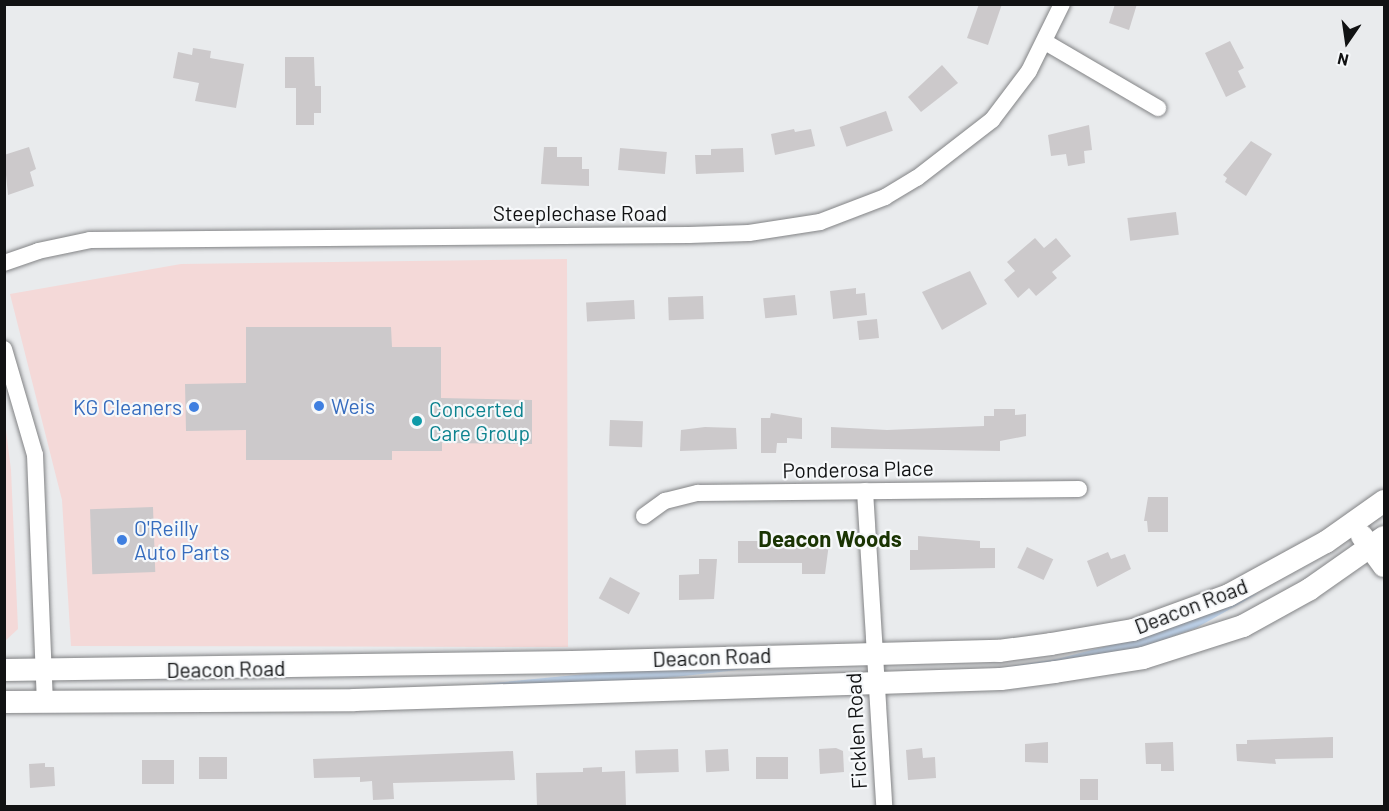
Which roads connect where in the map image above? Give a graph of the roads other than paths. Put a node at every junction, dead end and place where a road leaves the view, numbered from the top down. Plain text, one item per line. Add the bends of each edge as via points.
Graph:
1 (1062, 4) edge
2 (1045, 42) junction
3 (1158, 108) dead end
4 (4, 263) edge
5 (4, 349) edge
6 (1079, 489) dead end
7 (865, 491) junction
8 (1384, 501) edge
9 (644, 516) dead end
10 (1353, 524) junction
11 (1377, 542) edge
12 (1384, 566) edge
13 (875, 653) junction
14 (4, 670) edge
15 (45, 671) junction
16 (875, 681) junction
17 (4, 702) edge
18 (45, 702) junction
19 (884, 807) edge

1 - 2 street, Steeplechase Road
2 - 3 street
2 - 4 street, Steeplechase Road via 998,113 956,151 885,197 820,222 749,233 689,235 147,237 66,243
5 - 15 street via 35,455
6 - 7 street, Ponderosa Place
7 - 9 street, Ponderosa Place via 698,493 665,501
7 - 13 street, Ficklen Road
8 - 10 main road, Deacon Road
10 - 11 main road
10 - 13 main road, Deacon Road via 1229,595 1133,630 999,651
11 - 12 main road
11 - 16 main road, Deacon Road via 1310,590 1243,626 1154,655 1104,666 1001,679
13 - 15 main road, Deacon Road via 375,667
13 - 16 street, Ficklen Road
14 - 15 main road, Deacon Road
15 - 18 street
16 - 18 main road, Deacon Road via 354,700
16 - 19 street, Ficklen Road
17 - 18 main road, Deacon Road

